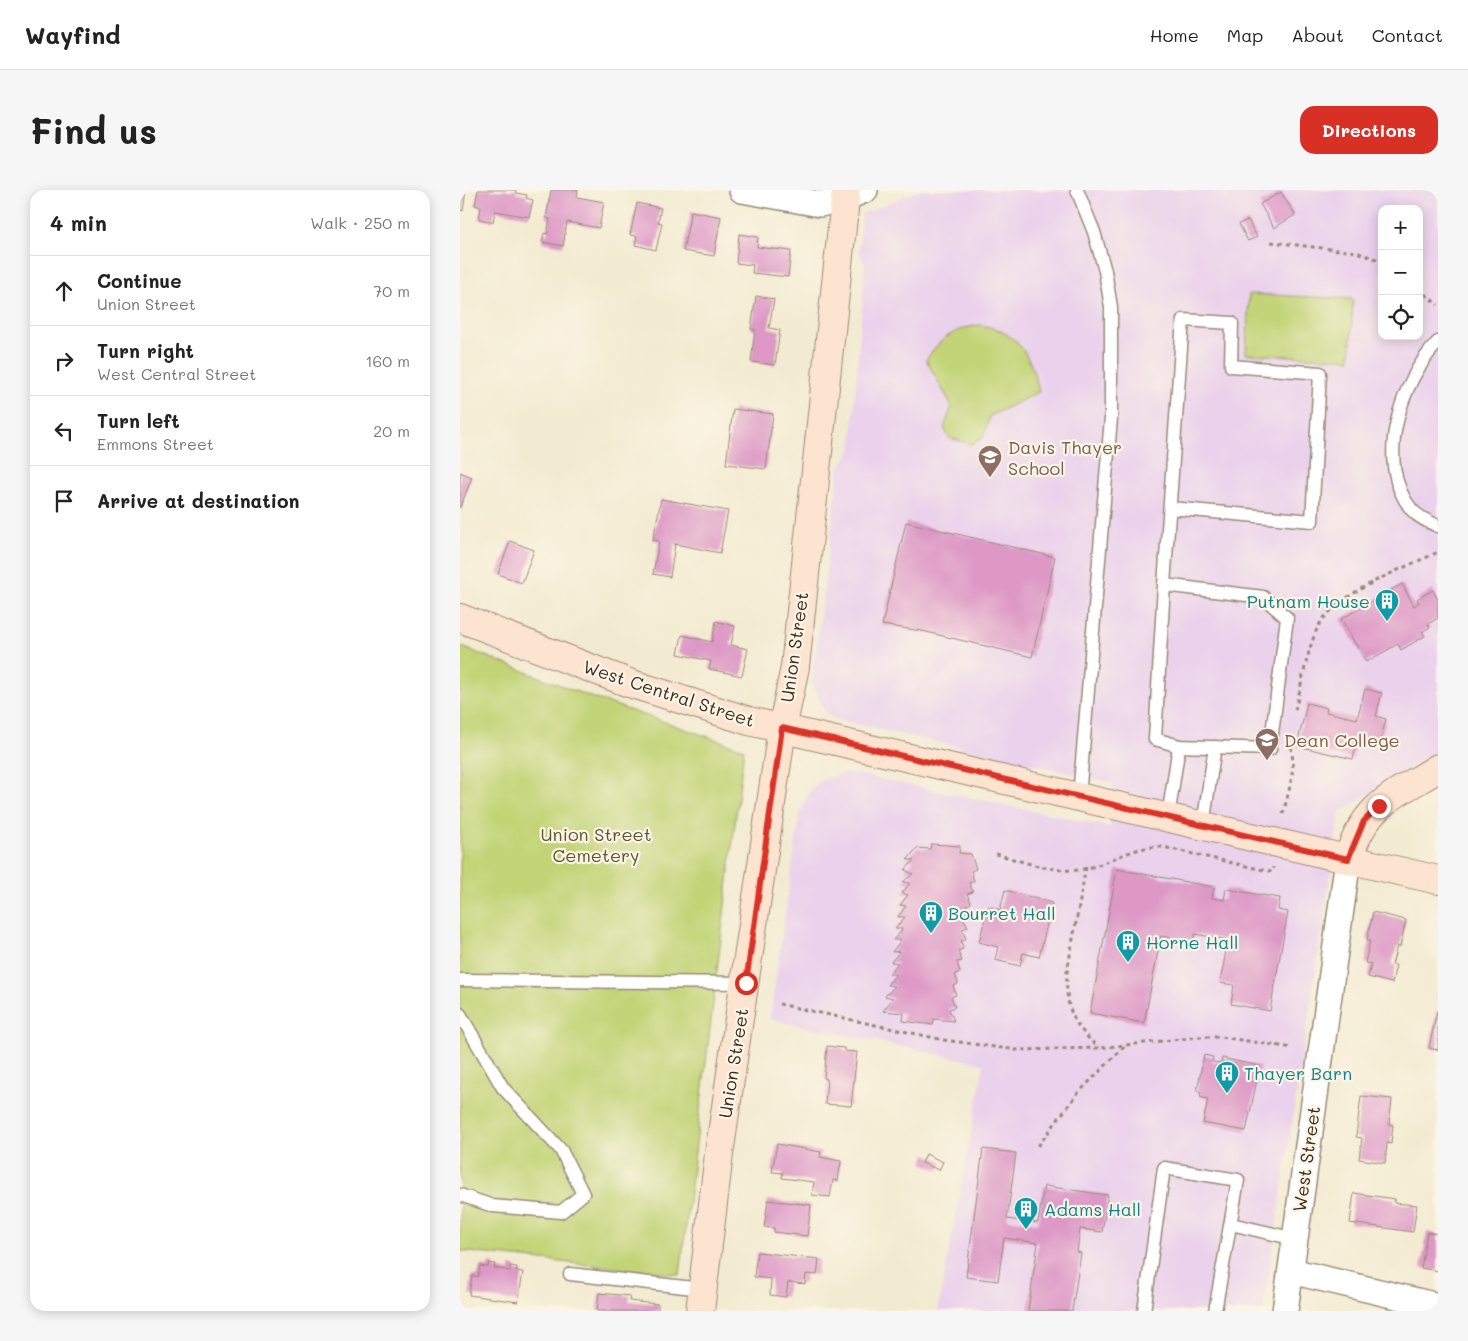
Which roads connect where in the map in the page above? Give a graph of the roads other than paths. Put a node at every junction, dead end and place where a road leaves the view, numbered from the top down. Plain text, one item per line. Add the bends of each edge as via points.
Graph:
1 (742, 190) edge
2 (1077, 190) edge
3 (852, 193) edge
4 (1438, 342) edge
5 (1170, 508) junction
6 (1438, 526) edge
7 (1164, 585) junction
8 (460, 618) edge
9 (782, 728) junction
10 (1179, 746) junction
11 (1215, 747) junction
12 (1438, 768) edge
13 (1079, 797) junction
14 (1168, 818) junction
15 (1203, 825) junction
16 (1348, 859) junction
17 (1438, 880) edge
18 (460, 980) edge
19 (746, 983) junction
20 (460, 1014) edge
21 (460, 1195) edge
22 (1231, 1224) junction
23 (1295, 1239) junction
24 (1291, 1271) junction
25 (570, 1274) dead end
26 (701, 1300) edge
27 (1438, 1306) edge
28 (1144, 1311) edge
29 (1215, 1311) edge
30 (1286, 1311) edge

1 - 3 street via 820,204
2 - 13 lane via 1101,255 1111,307 1111,418
3 - 9 main road, Union Street via 795,667
4 - 6 lane via 1418,366 1404,394 1396,424 1394,453 1397,480 1404,498 1413,511
5 - 5 lane via 1184,320 1232,323 1231,366 1320,374 1312,520
5 - 7 lane
7 - 10 lane via 1155,739
7 - 11 lane via 1263,597 1287,618 1270,749
8 - 9 main road, West Central Street via 629,683 716,712
9 - 13 main road, West Central Street
9 - 19 main road, Union Street
10 - 11 lane
10 - 14 lane
11 - 15 lane
12 - 16 main road via 1372,811 1358,833
13 - 14 main road, West Central Street
14 - 15 main road, West Central Street
15 - 16 main road, West Central Street
16 - 17 main road, West Central Street
16 - 23 street, West Street
18 - 19 lane
19 - 26 main road, Union Street via 719,1154
20 - 21 lane via 503,1088 561,1150 583,1194 561,1212 493,1206
22 - 23 lane
22 - 28 lane via 1238,1180 1164,1168
22 - 29 lane
23 - 24 street, West Street
24 - 27 street
24 - 30 street, West Street
25 - 26 lane

